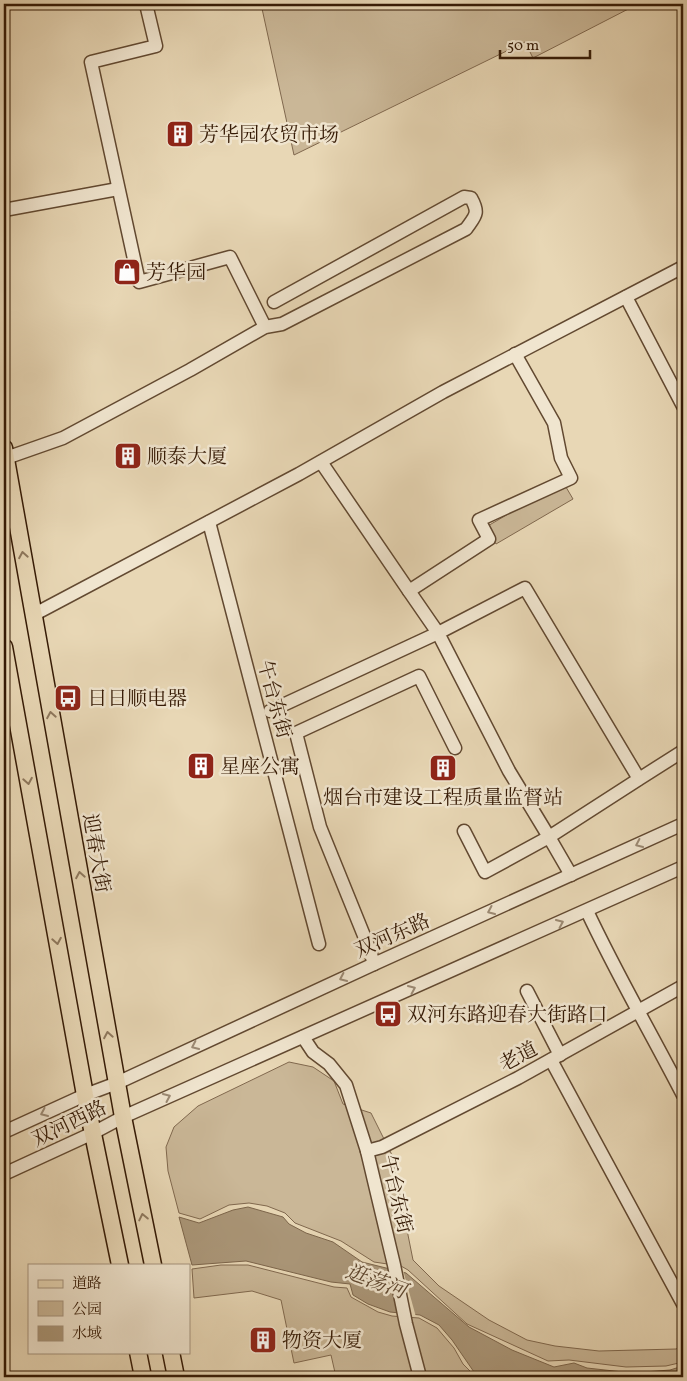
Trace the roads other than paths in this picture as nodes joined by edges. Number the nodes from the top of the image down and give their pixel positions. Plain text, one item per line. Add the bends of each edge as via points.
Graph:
1 (146, 4) edge
2 (118, 189) junction
3 (4, 210) edge
4 (683, 267) edge
5 (626, 297) junction
6 (274, 302) dead end
7 (265, 327) junction
8 (515, 354) junction
9 (683, 406) edge
10 (5, 453) edge
11 (321, 462) junction
12 (209, 522) junction
13 (409, 591) junction
14 (33, 615) junction
15 (438, 633) junction
16 (4, 647) edge
17 (270, 711) dead end
18 (455, 748) dead end
19 (683, 751) edge
20 (639, 778) junction
21 (683, 824) edge
22 (464, 831) dead end
23 (549, 837) junction
24 (683, 866) edge
25 (571, 875) junction
26 (587, 911) junction
27 (319, 944) dead end
28 (374, 964) junction
29 (683, 986) edge
30 (527, 992) dead end
31 (639, 1010) junction
32 (303, 1037) junction
33 (556, 1057) junction
34 (117, 1082) junction
35 (85, 1095) junction
36 (683, 1095) edge
37 (123, 1117) junction
38 (4, 1132) edge
39 (93, 1133) junction
40 (367, 1151) junction
41 (4, 1174) edge
42 (120, 1264) edge
43 (153, 1264) edge
44 (683, 1304) edge
45 (138, 1354) edge
46 (171, 1354) edge
47 (143, 1377) edge
48 (176, 1377) edge
49 (420, 1377) edge

1 - 2 street via 156,46 92,62
2 - 3 street
2 - 7 street via 139,282 230,257
4 - 5 street
5 - 8 street
5 - 9 street
6 - 7 street via 464,196 471,198 476,207 477,213 466,229 282,324
7 - 10 street via 63,438
8 - 11 street
8 - 13 street via 554,423 561,458 571,478 479,520 489,539
14 -> 10 main road, 迎春大街
11 - 12 street
11 - 13 street
12 - 14 street
12 - 27 street, 午台东街
13 - 15 street
34 -> 14 main road, 迎春大街
15 - 17 street
15 - 20 street via 525,588
15 - 23 street via 510,771
16 -> 35 main road
18 - 28 street via 419,676 296,732 320,827
19 - 20 street
20 - 23 street
21 -> 25 street, 双河东路
22 - 23 street via 485,872
23 - 25 street
24 - 26 street
25 -> 28 street, 双河东路
26 - 31 street
32 -> 26 street
28 -> 34 street, 双河东路
29 - 31 street, 老道
30 - 33 street
31 - 33 street, 老道
31 - 36 street
37 -> 32 street
32 - 40 street, 午台东街 via 313,1052 346,1085
33 - 40 street, 老道
33 - 44 street
34 - 35 street, 双河西路
34 - 37 main road, 迎春大街
35 -> 38 street, 双河西路
35 - 39 main road
37 - 39 street, 双河西路
43 -> 37 main road, 迎春大街
39 - 41 street, 双河西路
39 - 42 main road
40 - 49 street, 午台东街
45 - 47 main road
46 - 48 main road

